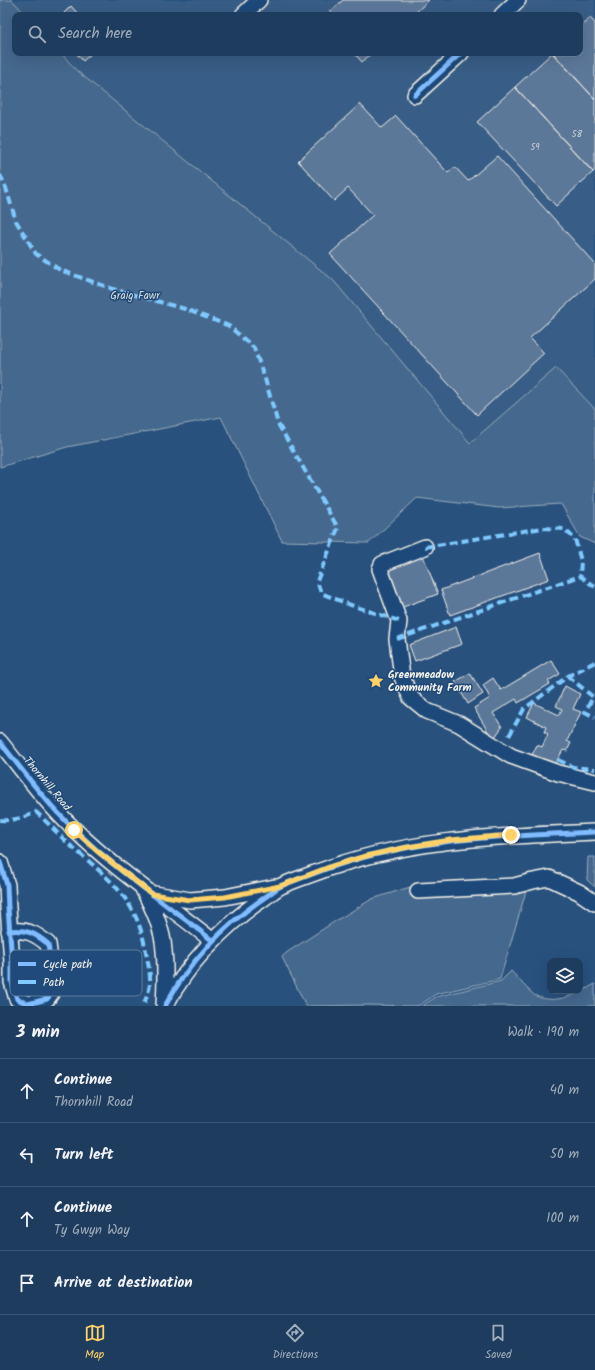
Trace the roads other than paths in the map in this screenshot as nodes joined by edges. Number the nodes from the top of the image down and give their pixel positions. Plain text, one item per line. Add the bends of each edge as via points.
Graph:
1 (259, 0) edge
2 (518, 0) edge
3 (246, 12) edge
4 (505, 12) edge
5 (458, 56) edge
6 (415, 95) dead end
7 (425, 547) dead end
8 (0, 742) edge
9 (595, 782) edge
10 (595, 832) edge
11 (0, 862) edge
12 (280, 886) junction
13 (146, 889) junction
14 (418, 891) dead end
15 (595, 903) edge
16 (9, 931) junction
17 (213, 940) junction
18 (11, 950) edge
19 (49, 950) edge
20 (16, 996) edge
21 (49, 996) edge
22 (164, 1006) edge

1 - 3 street
2 - 4 street
5 - 6 street
7 - 9 street via 382,564 380,569 399,621 397,639 402,677 411,698 427,711 459,724 511,756 558,773
8 - 13 street, Thornhill Road via 47,802 97,851
10 - 12 street via 511,835 408,847 332,866
11 - 16 street via 7,884
12 - 13 street via 225,897 190,900
12 - 17 street via 244,911
13 - 17 street, Thornhill Road
13 - 22 street via 164,950
14 - 15 street via 514,886 549,878 579,892
16 - 18 street
16 - 19 street via 21,929 40,937 48,944
17 - 22 street via 173,990
20 - 21 street via 28,1004 47,999

